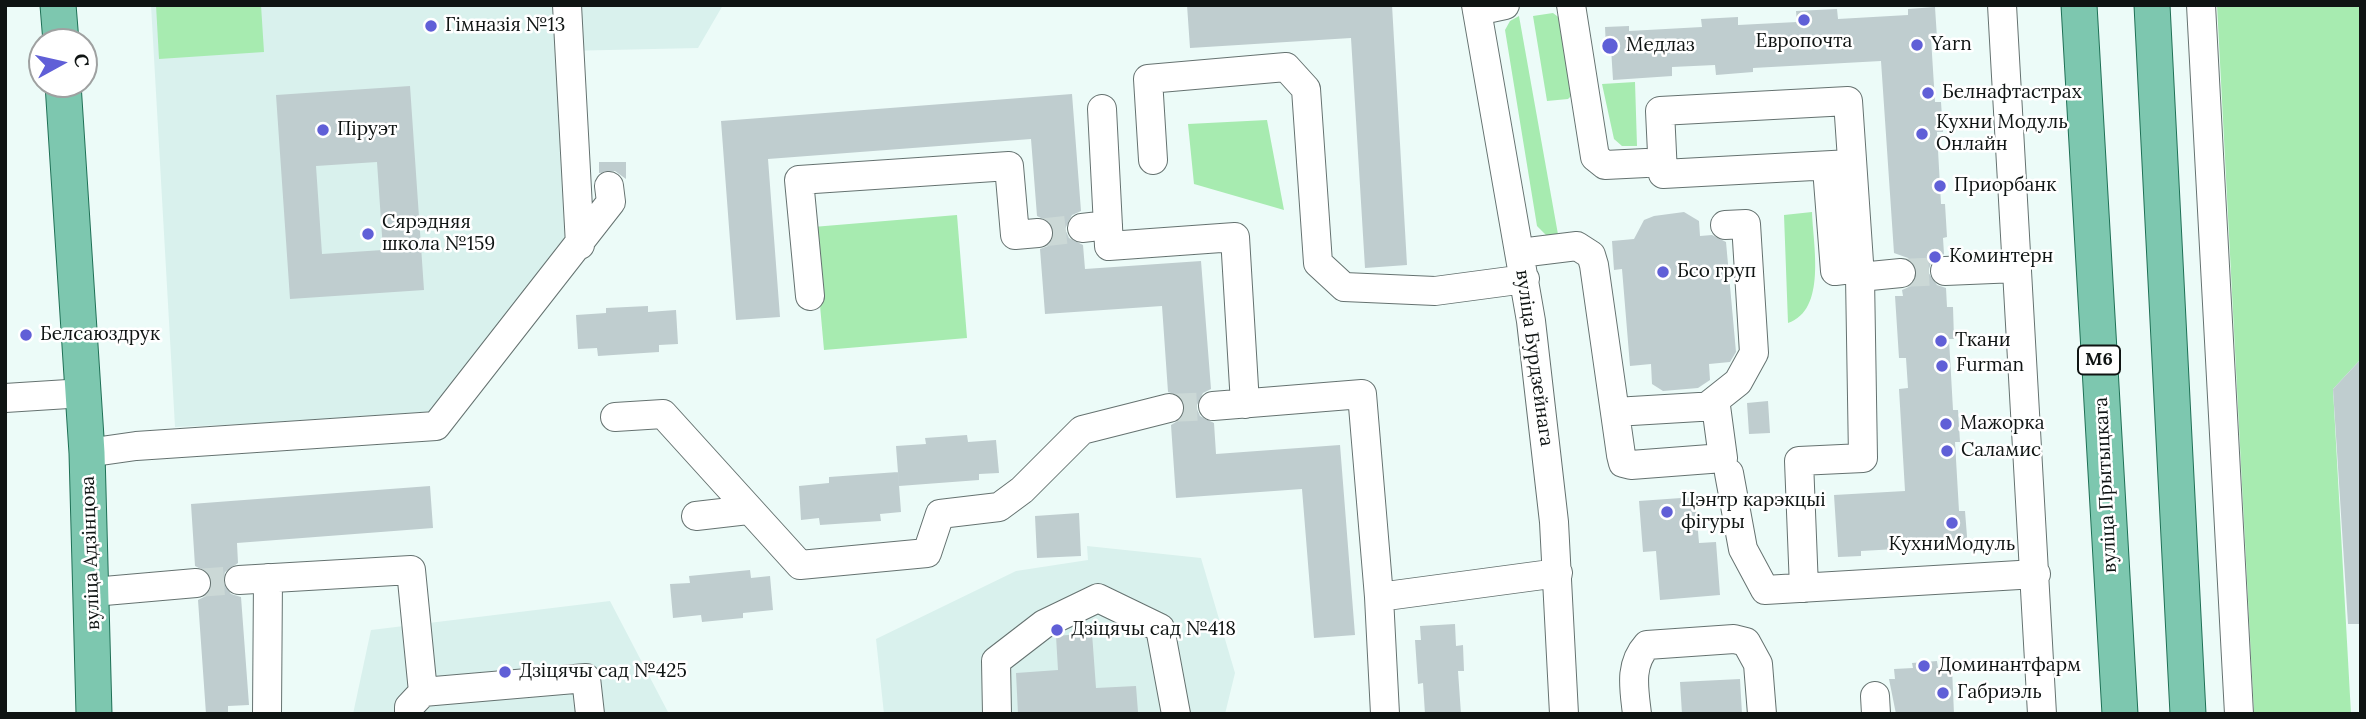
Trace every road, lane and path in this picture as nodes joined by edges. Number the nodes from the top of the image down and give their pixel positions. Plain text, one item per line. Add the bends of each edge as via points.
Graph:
1 (58, 5) edge
2 (567, 5) edge
3 (1571, 5) edge
4 (2002, 5) edge
5 (2079, 5) edge
6 (2152, 5) edge
7 (2201, 5) edge
8 (1486, 7) edge
9 (60, 28) edge
10 (64, 98) edge
11 (1102, 109) dead end
12 (1153, 160) dead end
13 (1646, 163) dead end
14 (1851, 164) junction
15 (1828, 181) dead end
16 (609, 186) dead end
17 (1725, 225) dead end
18 (1038, 233) tunnel mouth
19 (580, 244) junction
20 (1522, 266) junction
21 (2017, 268) junction
22 (1945, 271) tunnel mouth
23 (1860, 273) junction
24 (1901, 273) tunnel mouth
25 (810, 296) dead end
26 (84, 393) junction
27 (19, 397) edge
28 (1245, 404) junction
29 (1709, 405) junction
30 (1213, 406) tunnel mouth
31 (1170, 408) tunnel mouth
32 (1615, 412) junction
33 (615, 417) dead end
34 (87, 453) junction
35 (1730, 473) dead end
36 (748, 510) junction
37 (696, 516) dead end
38 (1558, 573) junction
39 (2036, 574) junction
40 (268, 578) junction
41 (239, 580) tunnel mouth
42 (196, 583) tunnel mouth
43 (1804, 588) junction
44 (93, 592) junction
45 (1379, 597) junction
46 (416, 703) edge
47 (94, 714) edge
48 (267, 714) edge
49 (590, 714) edge
50 (997, 714) edge
51 (1176, 714) edge
52 (1385, 714) edge
53 (1564, 714) edge
54 (1637, 714) edge
55 (1762, 714) edge
56 (2042, 714) edge
57 (2120, 714) edge
58 (2188, 714) edge
59 (2239, 714) edge

1 - 9 main road
2 - 19 street
3 - 13 street via 1595,157 1605,165
4 - 21 street
5 - 57 main road, вуліца Прытыцкага / М6
6 - 58 main road
7 - 59 street
8 - 20 street, вуліца Бурдзейнага
10 - 26 main road, вуліца Адзінцова
11 - 28 street via 1095,227 1109,246 1235,237
12 - 20 street via 1148,79 1286,67 1306,89 1318,263 1344,287 1435,291
14 - 14 street via 1847,102 1660,111 1663,174
14 - 23 street
15 - 23 street via 1835,271
16 - 19 street via 611,202
17 - 29 street via 1746,224 1754,353 1738,382
18 - 25 street via 1015,235 1009,166 799,180
19 - 34 street via 436,426
20 - 32 street via 1577,246 1591,256
20 - 38 street, вуліца Бурдзейнага
21 - 22 street
21 - 39 street
23 - 24 street
23 - 43 street via 1863,458 1799,461
26 - 27 street
26 - 34 main road, вуліца Адзінцова
28 - 30 street
28 - 45 street via 1362,394
29 - 32 street
29 - 32 street via 1716,406 1719,413 1723,458 1631,466 1623,463
31 - 36 street via 1082,430 999,507 940,514 927,553 800,565
33 - 36 street via 663,414
34 - 44 main road, вуліца Адзінцова
35 - 43 street via 1743,549 1755,577 1765,590
36 - 37 street
38 - 45 street
38 - 53 street, вуліца Бурдзейнага
39 - 43 street
39 - 56 street
40 - 41 street
40 - 46 street via 411,570
40 - 48 street
42 - 44 street
44 - 47 main road, вуліца Адзінцова
45 - 52 street
46 - 49 street via 586,678
50 - 51 street via 996,661 1044,624 1098,598 1160,628
54 - 55 street via 1636,657 1647,645 1734,639 1746,642 1758,664

